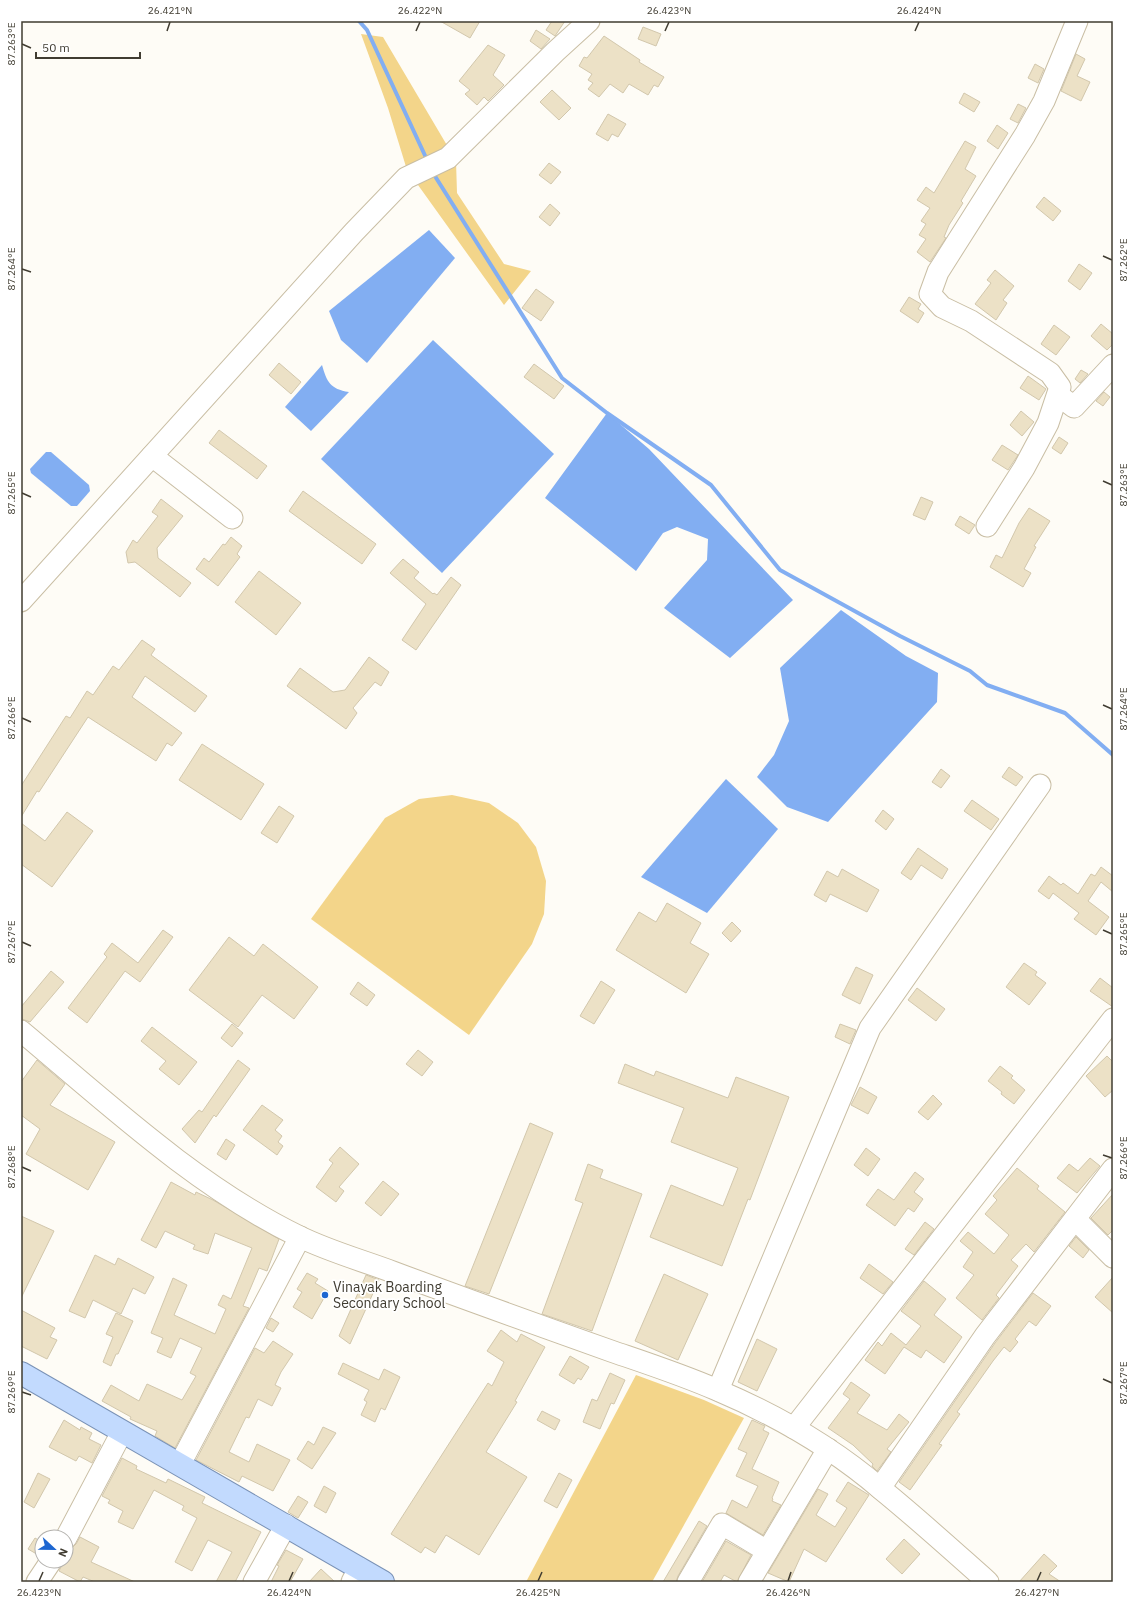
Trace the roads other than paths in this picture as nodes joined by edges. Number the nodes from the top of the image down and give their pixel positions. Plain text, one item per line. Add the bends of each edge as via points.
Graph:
1 (589, 21) edge
2 (1077, 21) edge
3 (1113, 365) edge
4 (1058, 395) junction
5 (152, 456) junction
6 (232, 518) dead end
7 (987, 526) dead end
8 (21, 601) edge
9 (1040, 785) dead end
10 (1113, 1019) edge
11 (21, 1031) edge
12 (1113, 1169) edge
13 (1075, 1219) junction
14 (300, 1237) junction
15 (1113, 1258) edge
16 (21, 1373) edge
17 (718, 1390) junction
18 (794, 1428) junction
19 (122, 1432) junction
20 (828, 1449) junction
21 (180, 1464) junction
22 (880, 1488) junction
23 (286, 1525) junction
24 (71, 1529) edge
25 (767, 1551) junction
26 (46, 1569) edge
27 (356, 1575) edge
28 (37, 1582) edge
29 (254, 1582) edge
30 (383, 1582) edge
31 (688, 1582) edge
32 (749, 1582) edge
33 (988, 1582) edge

1 - 5 street via 448,158 406,178
2 - 4 street via 1044,101 938,272 930,294 942,307 971,321 1050,373 1060,387
3 - 4 street via 1074,407
4 - 7 street via 1048,423 1024,468
5 - 6 street
5 - 8 street
9 - 17 street via 870,1028
10 - 18 street
11 - 14 street via 121,1115 205,1180 253,1212
12 - 13 street
13 - 15 street
13 - 22 street via 985,1336
14 - 17 street
14 - 21 street
16 - 19 main road
17 - 18 street
18 - 20 street
19 - 21 main road
19 - 24 street
20 - 22 street
20 - 25 street
21 - 23 main road
22 - 33 street
23 - 27 main road
23 - 29 street
25 - 31 street via 722,1524
25 - 32 street
26 - 28 street
27 - 30 main road

